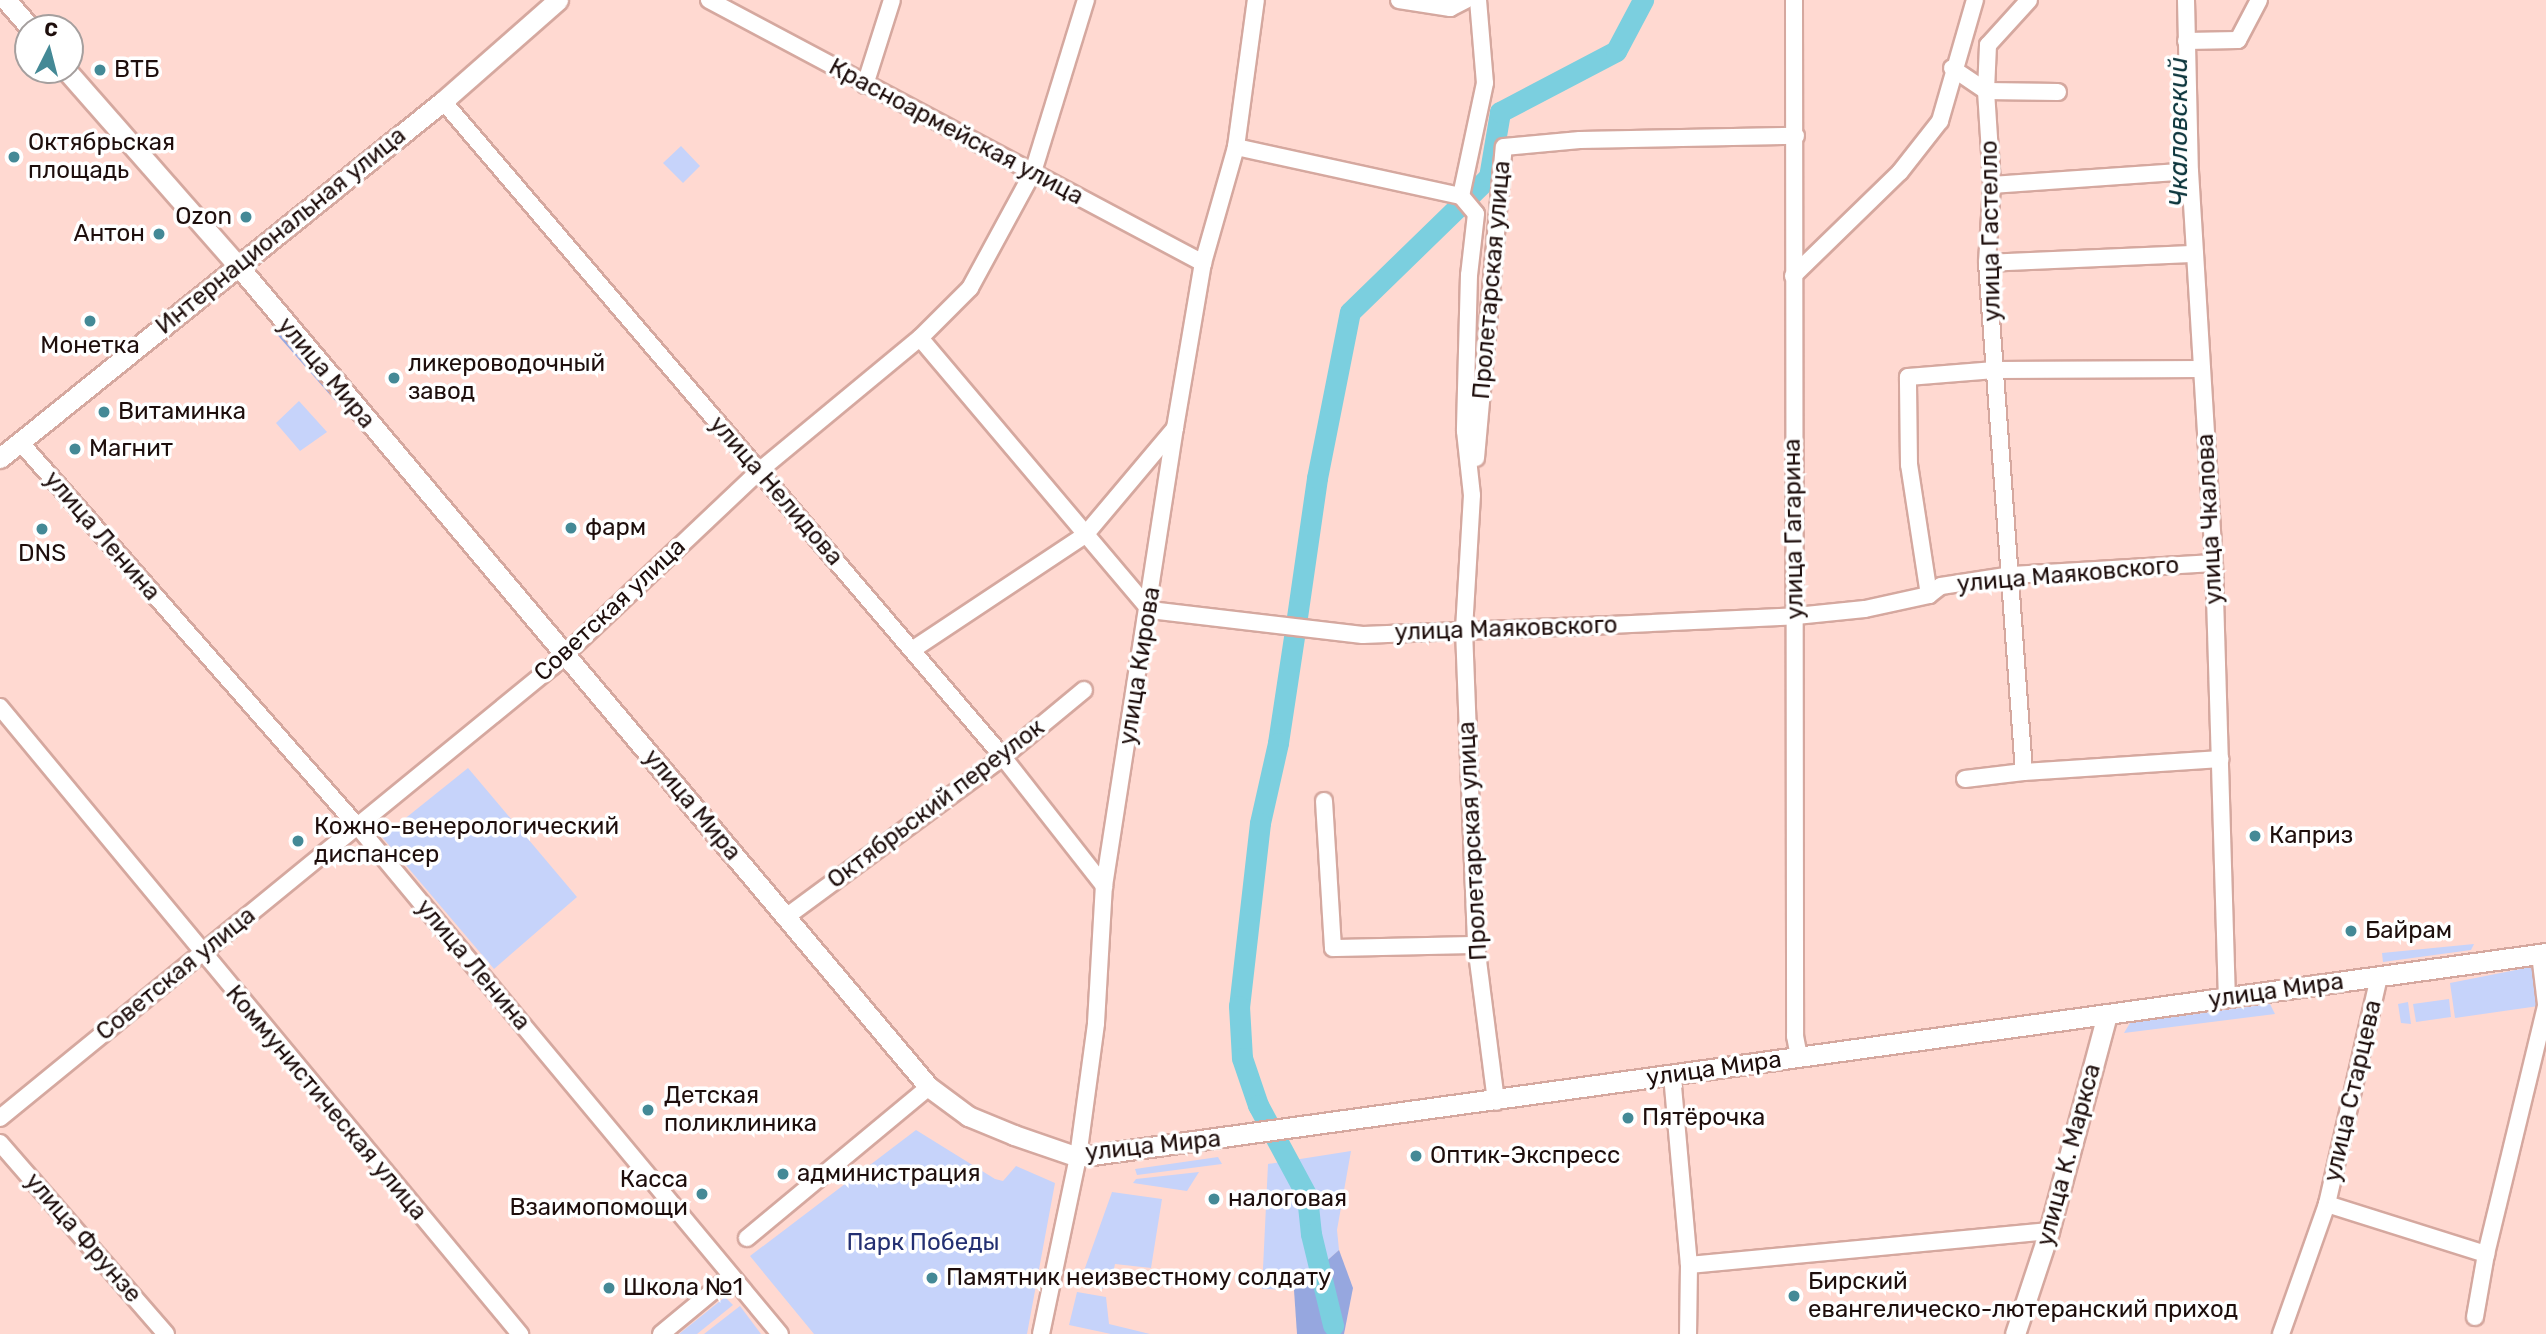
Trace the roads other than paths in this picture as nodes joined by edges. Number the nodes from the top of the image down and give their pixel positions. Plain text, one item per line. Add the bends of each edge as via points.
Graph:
1 (6, 0) edge
2 (558, 0) edge
3 (709, 0) edge
4 (892, 0) edge
5 (1086, 0) edge
6 (1255, 0) edge
7 (1399, 0) edge
8 (1465, 0) edge
9 (1478, 0) edge
10 (1794, 0) edge
11 (1975, 0) edge
12 (2029, 0) edge
13 (2186, 0) edge
14 (2259, 0) edge
15 (18, 14) edge
16 (2186, 41) junction
17 (1952, 68) junction
18 (78, 84) edge
19 (865, 85) junction
20 (1986, 92) junction
21 (2058, 92) dead end
22 (443, 101) junction
23 (1796, 136) junction
24 (1236, 147) junction
25 (2190, 171) junction
26 (1033, 172) junction
27 (1992, 185) junction
28 (1461, 196) junction
29 (2195, 254) junction
30 (1203, 263) junction
31 (1987, 263) junction
32 (237, 265) junction
33 (1793, 276) junction
34 (920, 338) junction
35 (2202, 369) junction
36 (1995, 370) junction
37 (1175, 428) junction
38 (21, 443) junction
39 (0, 458) edge
40 (760, 471) junction
41 (1472, 495) junction
42 (1085, 535) junction
43 (2214, 563) junction
44 (2012, 575) junction
45 (1928, 595) junction
46 (1150, 610) junction
47 (1796, 617) junction
48 (1464, 630) junction
49 (912, 650) junction
50 (564, 652) junction
51 (1084, 690) dead end
52 (0, 707) edge
53 (1003, 757) junction
54 (2221, 759) junction
55 (2024, 772) junction
56 (1965, 779) dead end
57 (1324, 801) dead end
58 (359, 828) junction
59 (1104, 886) junction
60 (786, 917) junction
61 (1476, 945) junction
62 (200, 953) junction
63 (2543, 953) edge
64 (2379, 976) junction
65 (2227, 998) junction
66 (2546, 1005) edge
67 (2107, 1015) junction
68 (1799, 1057) junction
69 (1672, 1075) junction
70 (929, 1087) junction
71 (1496, 1102) junction
72 (0, 1118) edge
73 (0, 1143) edge
74 (1078, 1157) junction
75 (2327, 1204) junction
76 (2049, 1231) junction
77 (747, 1238) dead end
78 (2486, 1254) junction
79 (1689, 1265) junction
80 (731, 1276) junction
81 (2474, 1317) dead end
82 (2020, 1333) edge
83 (166, 1334) edge
84 (520, 1334) edge
85 (661, 1334) edge
86 (780, 1334) edge
87 (1041, 1334) edge
88 (1688, 1334) edge
89 (2281, 1334) edge

1 - 15 main road
2 - 22 main road, Интернациональная улица
3 - 19 street, Красноармейская улица
4 - 19 street
5 - 26 street, Советская улица
6 - 24 street, улица Кирова
7 - 8 street via 1450,8
9 - 28 street, Пролетарская улица via 1485,83
10 - 23 street, улица Гагарина
11 - 17 street
12 - 20 street, улица Гастелло via 1988,46
13 - 16 street, улица Чкалова
14 - 16 street via 2238,40
16 - 25 street, улица Чкалова
17 - 20 street
17 - 33 street via 1940,121 1900,172
18 - 32 main road, улица Мира
19 - 26 street, Красноармейская улица
20 - 21 street
20 - 27 street, улица Гастелло
22 - 32 main road, Интернациональная улица
22 - 40 street, улица Нелидова
23 - 33 street, улица Гагарина
23 - 41 street, Пролетарская улица via 1580,140 1504,147
24 - 28 street
24 - 30 street, улица Кирова
25 - 27 street
25 - 29 street, улица Чкалова
26 - 30 street, Красноармейская улица
26 - 34 street, Советская улица via 970,288
27 - 31 street, улица Гастелло
28 - 41 street, Пролетарская улица via 1476,214 1469,275 1465,431
29 - 31 street
29 - 35 street, улица Чкалова
30 - 37 street, улица Кирова
31 - 36 street, улица Гастелло
32 - 38 main road, Интернациональная улица
32 - 50 main road, улица Мира
33 - 47 street, улица Гагарина
34 - 40 street, Советская улица
34 - 42 street
35 - 36 street
35 - 43 street, улица Чкалова
36 - 44 street, улица Гастелло
36 - 45 street via 1908,377 1909,465
37 - 42 street
37 - 46 street, улица Кирова
38 - 39 main road, Интернациональная улица
38 - 58 street, улица Ленина
40 - 49 street, улица Нелидова
40 - 50 street, Советская улица
41 - 48 street, Пролетарская улица
42 - 46 street
42 - 49 street
43 - 44 street, улица Маяковского
43 - 54 street, улица Чкалова
44 - 45 street, улица Маяковского via 1941,586
44 - 55 street, улица Гастелло
45 - 47 street, улица Маяковского
46 - 48 street, улица Маяковского via 1363,635
46 - 59 street, улица Кирова
47 - 48 street, улица Маяковского
47 - 68 street, улица Гагарина via 1795,1036
48 - 61 street, Пролетарская улица
49 - 53 street, улица Нелидова
50 - 58 street, Советская улица
50 - 60 main road, улица Мира
51 - 53 street, Октябрьский переулок
52 - 62 street, Коммунистическая улица
53 - 59 street, улица Нелидова
53 - 60 street, Октябрьский переулок
54 - 55 street
54 - 65 street, улица Чкалова
55 - 56 street
57 - 61 street via 1333,948
58 - 62 street, Советская улица
58 - 80 street, улица Ленина
59 - 74 street, улица Кирова via 1097,1023
60 - 70 main road, улица Мира
61 - 71 street, Пролетарская улица
62 - 72 street, Советская улица
62 - 84 street, Коммунистическая улица
63 - 64 main road, улица Мира
63 - 66 street
64 - 65 main road, улица Мира
64 - 75 street, улица Старцева
65 - 67 main road, улица Мира
66 - 78 street
67 - 68 main road, улица Мира
67 - 76 main road, улица К. Маркса
68 - 69 main road, улица Мира
69 - 71 main road, улица Мира
69 - 79 street
70 - 74 main road, улица Мира via 968,1116
70 - 77 street
71 - 74 main road, улица Мира
73 - 83 street, улица Фрунзе
74 - 87 street, улица Кирова
75 - 78 street, улица Старцева
75 - 89 street, улица Старцева
76 - 79 street
76 - 82 main road, улица К. Маркса
78 - 81 street
79 - 88 street
80 - 85 street
80 - 86 street, улица Ленина

